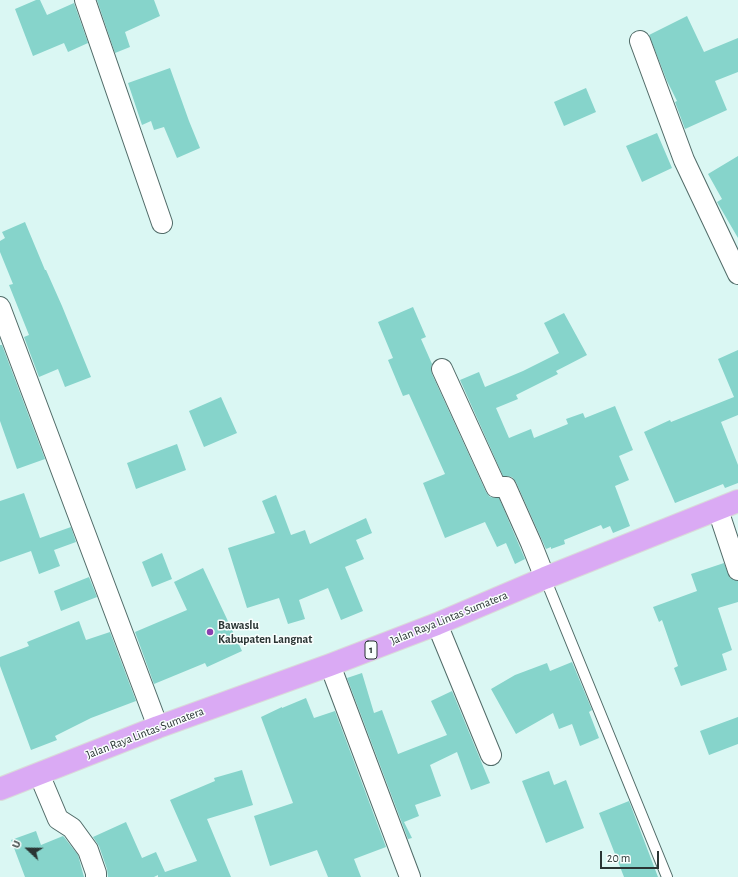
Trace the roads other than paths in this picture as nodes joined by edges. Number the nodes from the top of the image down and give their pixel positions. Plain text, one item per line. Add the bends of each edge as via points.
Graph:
1 (85, 0) edge
2 (640, 41) dead end
3 (162, 223) dead end
4 (738, 274) edge
5 (0, 307) edge
6 (442, 369) dead end
7 (738, 502) edge
8 (718, 510) junction
9 (738, 570) edge
10 (545, 578) junction
11 (437, 624) junction
12 (330, 665) junction
13 (158, 727) junction
14 (491, 755) dead end
15 (39, 774) junction
16 (0, 789) edge
17 (96, 877) edge
18 (410, 877) edge
19 (668, 877) edge

1 - 3 street
2 - 4 street via 684,160
5 - 13 street
6 - 10 street via 496,487 506,487
7 - 8 highway, Jalan Raya Lintas Sumatera / 1
8 - 9 street
8 - 10 highway, Jalan Raya Lintas Sumatera / 1
10 - 11 highway, Jalan Raya Lintas Sumatera / 1
10 - 19 lane
11 - 12 highway, Jalan Raya Lintas Sumatera / 1
11 - 14 street
12 - 13 highway, Jalan Raya Lintas Sumatera / 1
12 - 18 street
13 - 15 highway, Jalan Raya Lintas Sumatera / 1
15 - 16 highway, Jalan Raya Lintas Sumatera / 1
15 - 17 street via 58,819 72,828 88,850

